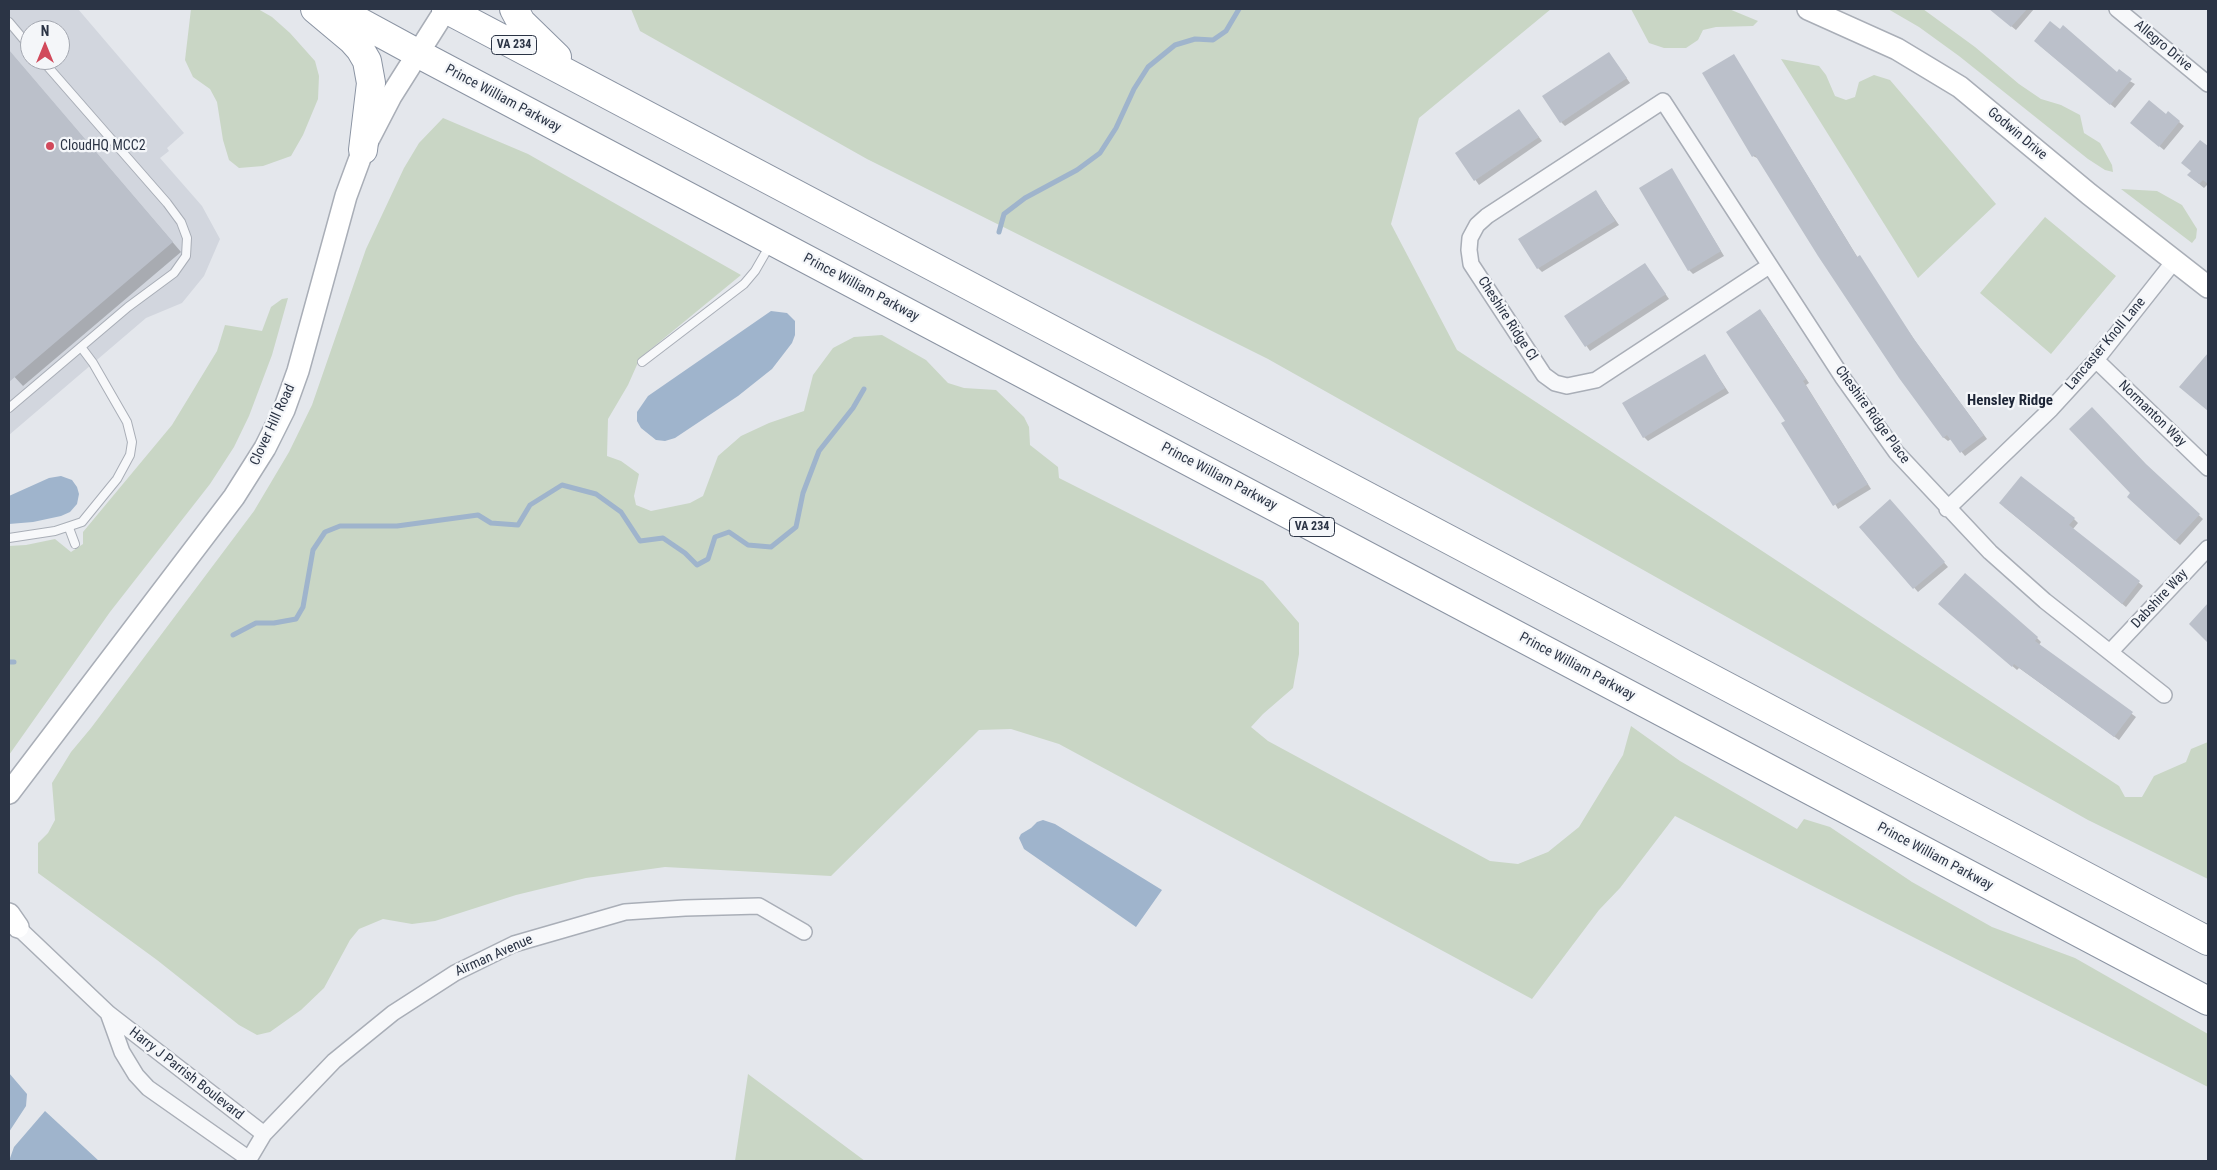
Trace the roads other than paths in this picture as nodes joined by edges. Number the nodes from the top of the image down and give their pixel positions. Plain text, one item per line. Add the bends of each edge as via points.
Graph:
1 (315, 9) edge
2 (336, 9) edge
3 (446, 9) edge
4 (514, 9) edge
5 (1808, 9) edge
6 (2117, 9) edge
7 (9, 22) edge
8 (20, 35) edge
9 (417, 53) junction
10 (51, 70) edge
11 (581, 81) junction
12 (2208, 84) edge
13 (1663, 102) joint
14 (363, 150) junction
15 (772, 241) junction
16 (2175, 260) junction
17 (1769, 266) junction
18 (2208, 287) edge
19 (81, 347) junction
20 (2096, 360) junction
21 (642, 362) dead end
22 (9, 408) edge
23 (2208, 468) edge
24 (1947, 509) junction
25 (69, 528) junction
26 (9, 538) edge
27 (75, 544) dead end
28 (2208, 548) edge
29 (2111, 651) junction
30 (2164, 694) dead end
31 (11, 789) edge
32 (12, 920) edge
33 (804, 932) dead end
34 (2208, 941) edge
35 (2208, 1000) edge
36 (108, 1013) junction
37 (264, 1134) junction
38 (249, 1160) edge

1 - 14 highway via 352,40 367,61 371,100
2 - 9 highway, Prince William Parkway / VA 234
3 - 9 street, Clover Hill Road
3 - 11 highway, VA 234
4 - 11 highway via 534,36
5 - 16 street, Godwin Drive via 1897,49 1960,87
6 - 12 street, Allegro Drive
7 - 8 lane
9 - 14 street, Clover Hill Road
9 - 15 highway, Prince William Parkway / VA 234
10 - 19 lane via 167,203 181,222 187,238 186,256 174,273 128,306
11 - 34 highway, VA 234
13 - 17 street, Cheshire Ridge Place
13 - 17 street, Cheshire Ridge Cl via 1477,225 1470,238 1469,250 1476,272 1544,375 1567,386 1596,380
14 - 31 street, Clover Hill Road via 346,196 298,371 265,448 234,497
15 - 21 lane via 744,284
15 - 35 highway, Prince William Parkway / VA 234
16 - 18 street, Godwin Drive
16 - 20 street, Lancaster Knoll Lane
17 - 24 street, Cheshire Ridge Place via 1896,452
19 - 22 lane
19 - 25 lane via 125,416 132,450 118,479 100,502 82,522
20 - 23 street, Normanton Way
20 - 24 street, Lancaster Knoll Lane via 2051,409
24 - 29 street, Cheshire Ridge Place via 2045,601
25 - 26 lane
25 - 27 lane
28 - 29 street, Dabshire Way
29 - 30 street, Cheshire Ridge Place
32 - 36 street, Harry J Parrish Boulevard
33 - 37 street, Airman Avenue via 759,906 685,908 625,912 514,944 455,973 393,1013 334,1061
36 - 37 street, Harry J Parrish Boulevard
36 - 38 street, Harry J Parrish Boulevard via 122,1052 148,1088
37 - 38 street, Airman Avenue

